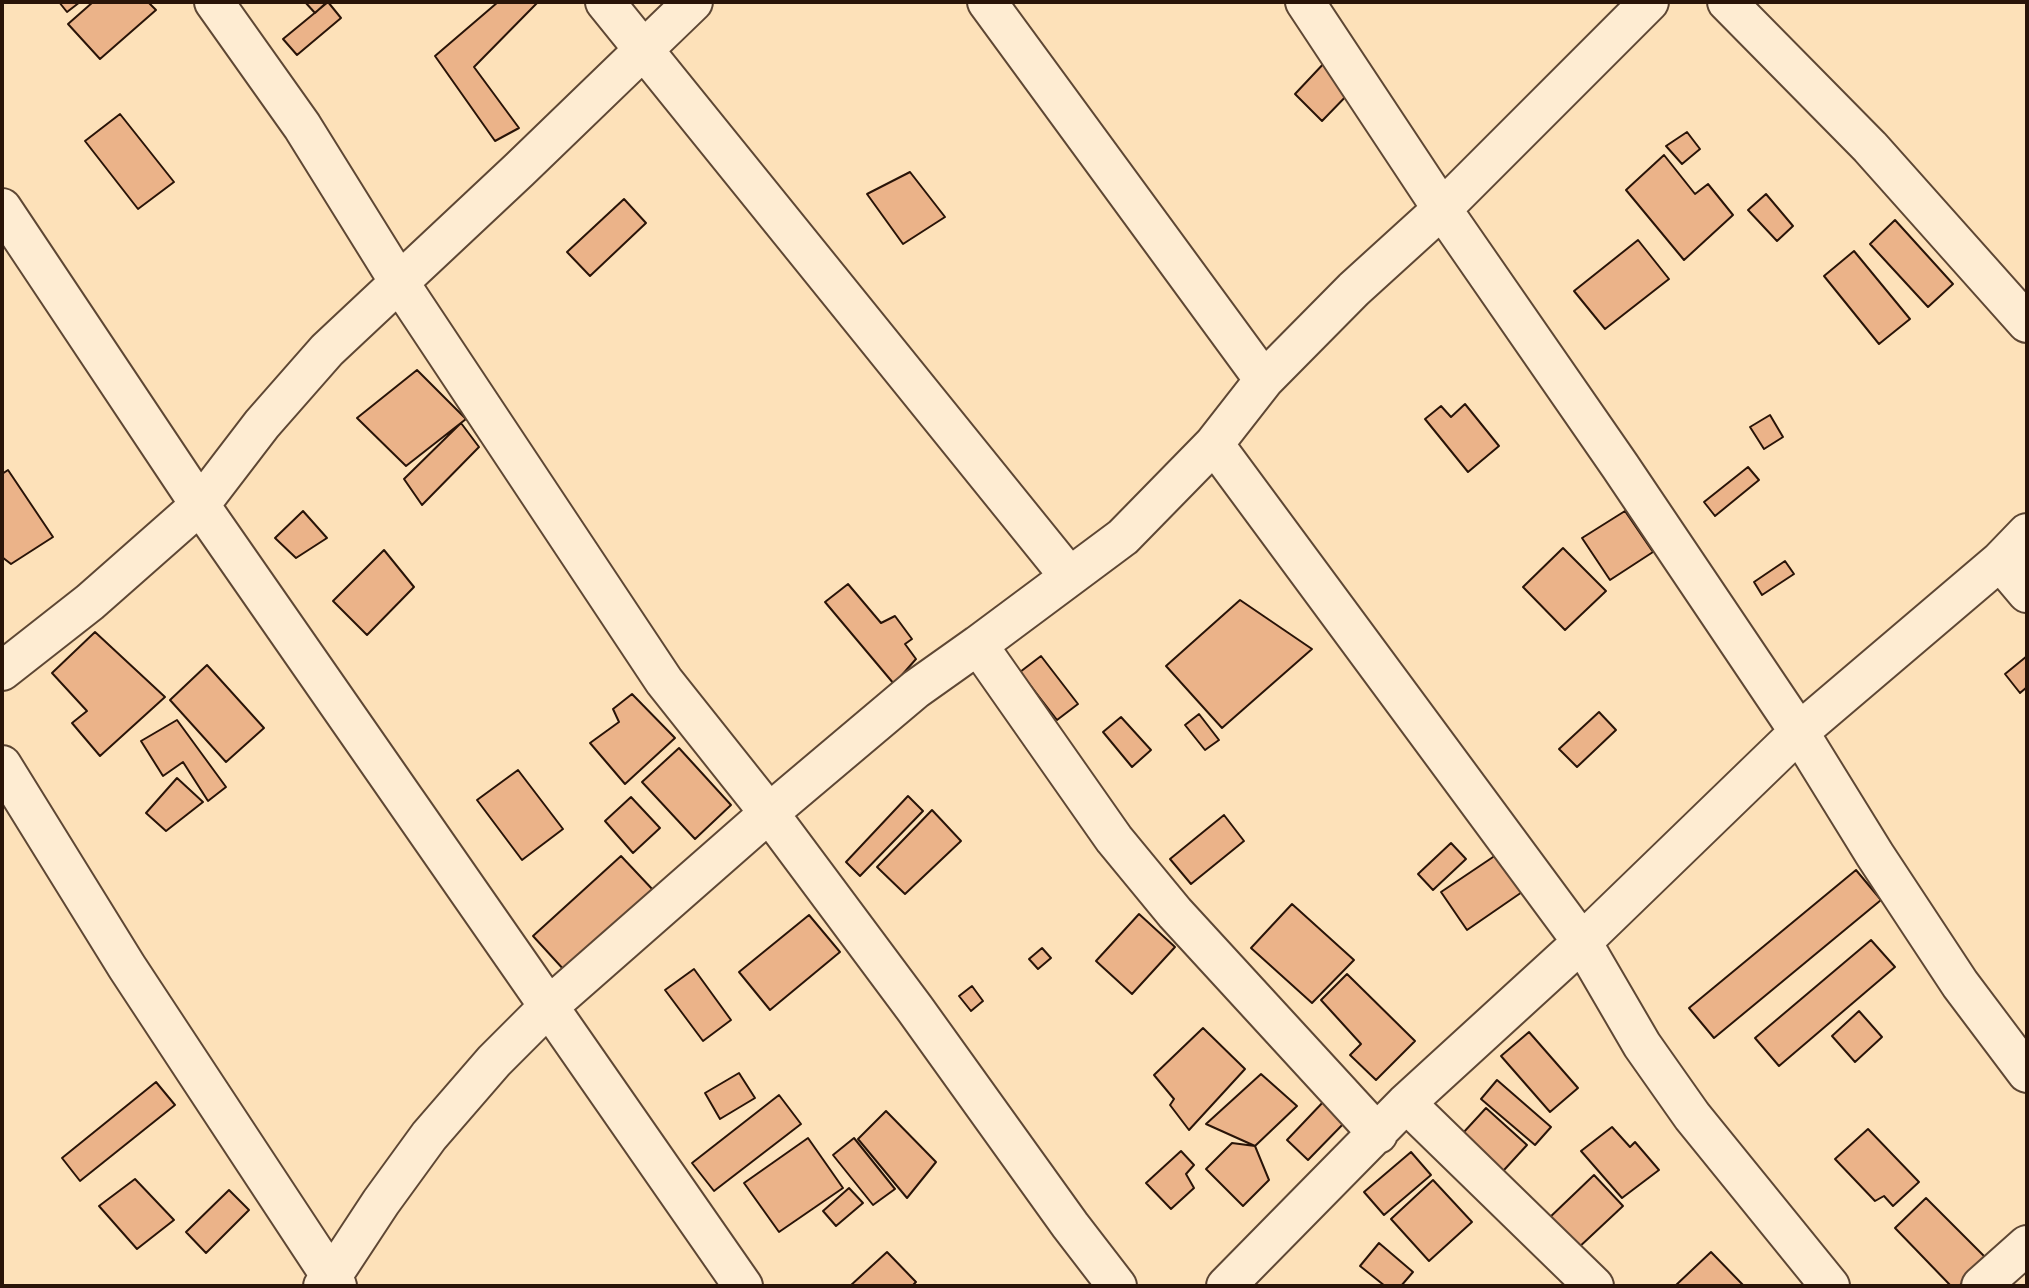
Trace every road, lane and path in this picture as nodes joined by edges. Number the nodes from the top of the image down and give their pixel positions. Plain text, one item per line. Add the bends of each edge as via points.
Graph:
1 (214, 2) edge
2 (605, 2) edge
3 (693, 2) edge
4 (987, 2) edge
5 (1305, 2) edge
6 (1649, 2) edge
7 (1727, 2) edge
8 (644, 50) junction
9 (2, 208) edge
10 (1443, 209) junction
11 (399, 282) junction
12 (2027, 323) edge
13 (1264, 380) junction
14 (1214, 444) junction
15 (200, 505) junction
16 (2027, 533) edge
17 (2000, 561) junction
18 (1069, 576) junction
19 (2027, 593) edge
20 (978, 645) junction
21 (2, 671) edge
22 (1799, 733) junction
23 (2, 765) edge
24 (769, 813) junction
25 (1582, 942) junction
26 (548, 1007) junction
27 (2027, 1073) edge
28 (1406, 1103) junction
29 (1378, 1134) junction
30 (2027, 1245) edge
31 (330, 1283) edge
32 (743, 1286) edge
33 (1117, 1286) edge
34 (1226, 1286) edge
35 (1594, 1286) edge
36 (1830, 1286) edge
37 (1981, 1286) edge

1 - 11 street via 302,126
2 - 8 street
3 - 8 street
4 - 13 street
5 - 10 street
6 - 10 street
7 - 12 street via 1870,147
8 - 11 street
8 - 18 street
9 - 15 street
10 - 13 street via 1354,289
10 - 22 street
11 - 15 street via 327,350
11 - 24 street via 664,681
13 - 14 street
14 - 18 street via 1123,537
14 - 25 street
15 - 21 street via 90,602
15 - 26 street
16 - 17 street
17 - 19 street
17 - 22 street
18 - 20 street
20 - 24 street via 916,689
20 - 29 street via 1114,839
22 - 25 street
22 - 27 street via 1961,984
23 - 31 street
24 - 26 street
24 - 33 street
25 - 28 street
25 - 36 street via 1642,1045 1692,1116
26 - 31 street via 429,1136
26 - 32 street
28 - 29 street
28 - 35 street
29 - 34 street
30 - 37 street

